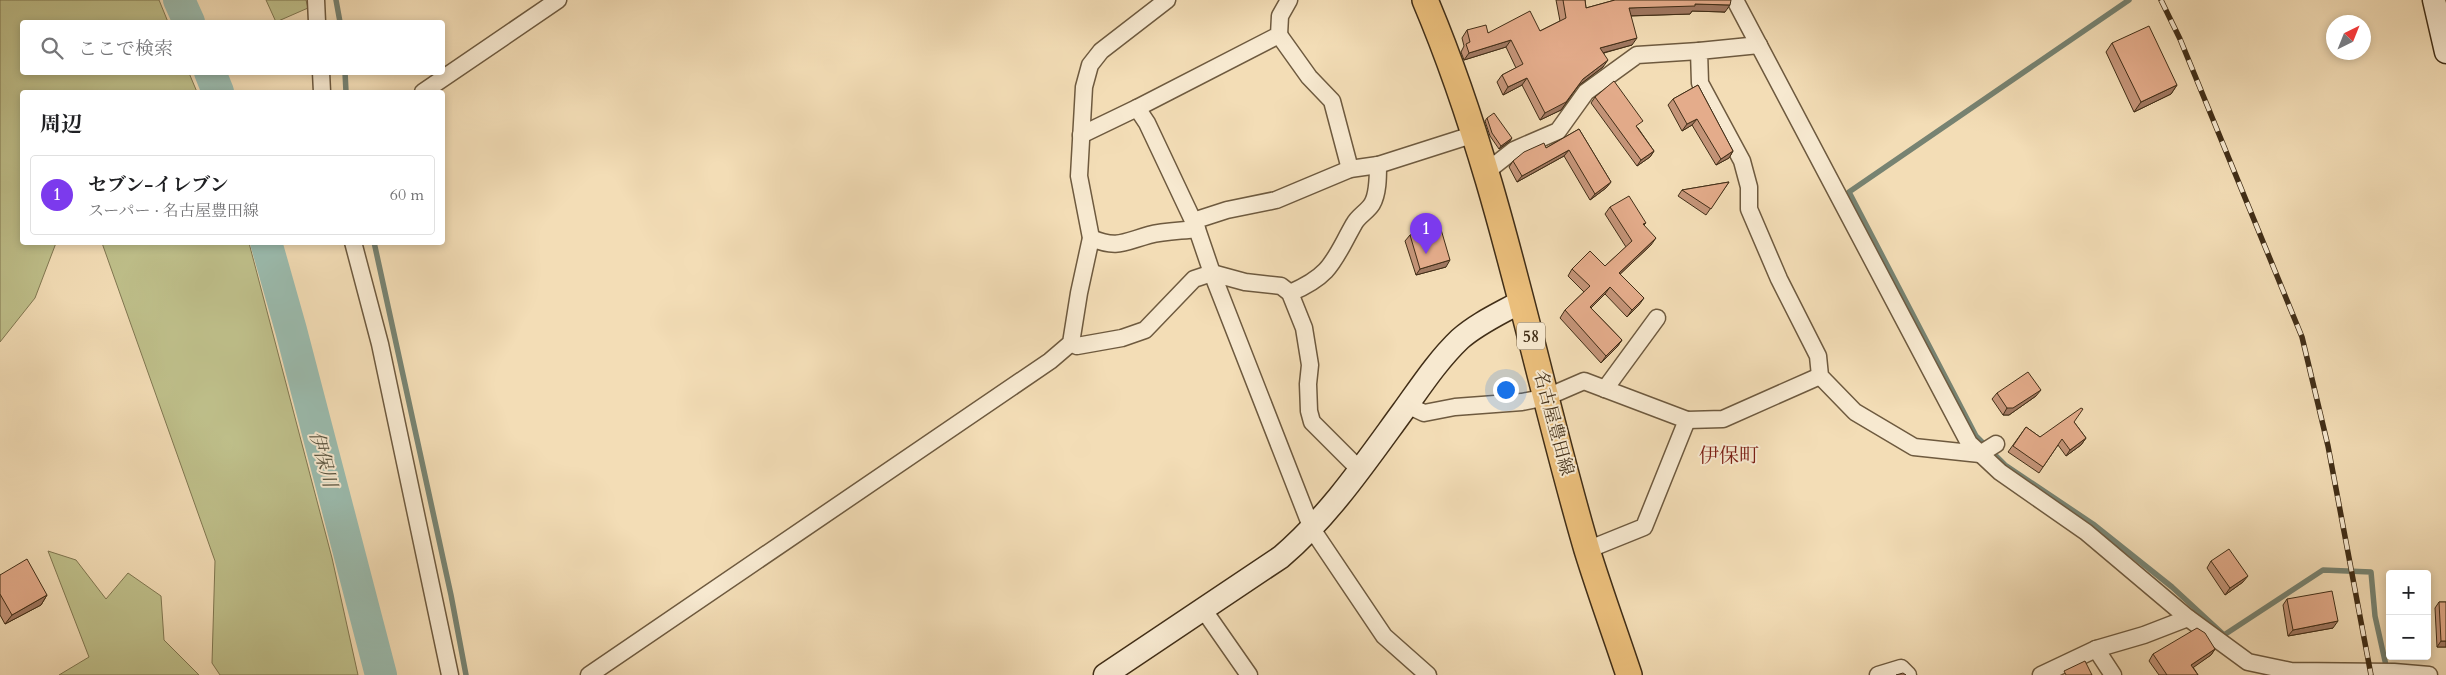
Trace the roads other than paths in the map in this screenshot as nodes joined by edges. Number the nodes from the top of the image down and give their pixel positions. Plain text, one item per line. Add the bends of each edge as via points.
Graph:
1 (316, 0) edge
2 (558, 0) edge
3 (1167, 0) edge
4 (1289, 0) edge
5 (1425, 0) edge
6 (1734, 0) edge
7 (2434, 0) edge
8 (317, 20) edge
9 (1279, 35) junction
10 (1759, 45) junction
11 (1699, 51) junction
12 (2446, 52) edge
13 (321, 75) edge
14 (322, 90) edge
15 (426, 90) edge
16 (1137, 108) junction
17 (1474, 134) junction
18 (1081, 135) junction
19 (1378, 165) junction
20 (1350, 169) junction
21 (1486, 172) junction
22 (1195, 225) junction
23 (1092, 238) junction
24 (354, 245) edge
25 (1212, 273) junction
26 (1290, 293) junction
27 (1522, 301) junction
28 (1657, 318) dead end
29 (1071, 344) junction
30 (1820, 376) junction
31 (1605, 389) junction
32 (1548, 397) junction
33 (1408, 405) junction
34 (1687, 420) junction
35 (1987, 450) junction
36 (1360, 470) junction
37 (1312, 529) junction
38 (1587, 550) junction
39 (1203, 609) junction
40 (2188, 618) junction
41 (2096, 649) junction
42 (450, 675) edge
43 (589, 675) edge
44 (1105, 675) edge
45 (1249, 675) edge
46 (1428, 675) edge
47 (1629, 675) edge
48 (1878, 675) edge
49 (1908, 675) edge
50 (2041, 675) edge
51 (2113, 675) edge
52 (2429, 675) edge

1 - 8 street
2 - 15 street
3 - 18 street via 1101,52 1090,65 1084,87
4 - 9 street via 1280,16
5 - 17 main road, 名古屋豊田線 / 58
6 - 10 street
7 - 12 street
9 - 16 street
9 - 20 street via 1309,77 1332,101
10 - 11 street
10 - 35 street via 1968,443
11 - 21 street via 1637,55 1586,92 1558,131 1514,150
11 - 30 street via 1700,83 1742,161 1749,187 1748,209 1818,356
13 - 14 street
16 - 18 street
16 - 22 street
17 - 19 street
17 - 21 main road, 名古屋豊田線 / 58
18 - 23 street via 1079,176
19 - 20 street
19 - 26 street via 1372,204 1355,222 1326,274
20 - 22 street via 1276,200 1227,210
21 - 27 main road, 名古屋豊田線 / 58
22 - 23 street via 1108,245
22 - 25 street
23 - 29 street
24 - 42 street via 380,344
25 - 26 street via 1245,282 1281,286
25 - 29 street via 1194,279 1145,330 1122,338 1077,346
25 - 37 street
26 - 36 street via 1307,345 1312,422
27 - 32 main road, 名古屋豊田線 / 58
27 - 33 street via 1460,339 1438,362
28 - 31 street
29 - 43 street via 1050,362
30 - 34 street via 1723,419
30 - 35 street via 1855,412 1914,447
31 - 32 street via 1584,381
31 - 34 street
32 - 33 street via 1424,413
32 - 38 main road, 名古屋豊田線 / 58
33 - 36 street
34 - 38 street via 1644,527
35 - 40 street via 2000,472 2086,532
36 - 37 street
37 - 39 street via 1281,557
37 - 46 street via 1384,636
38 - 47 main road, 名古屋豊田線 / 58
39 - 44 street
39 - 45 street
40 - 41 street
40 - 52 street via 2248,662 2291,672
41 - 50 street
41 - 51 street
48 - 49 street via 1901,668

